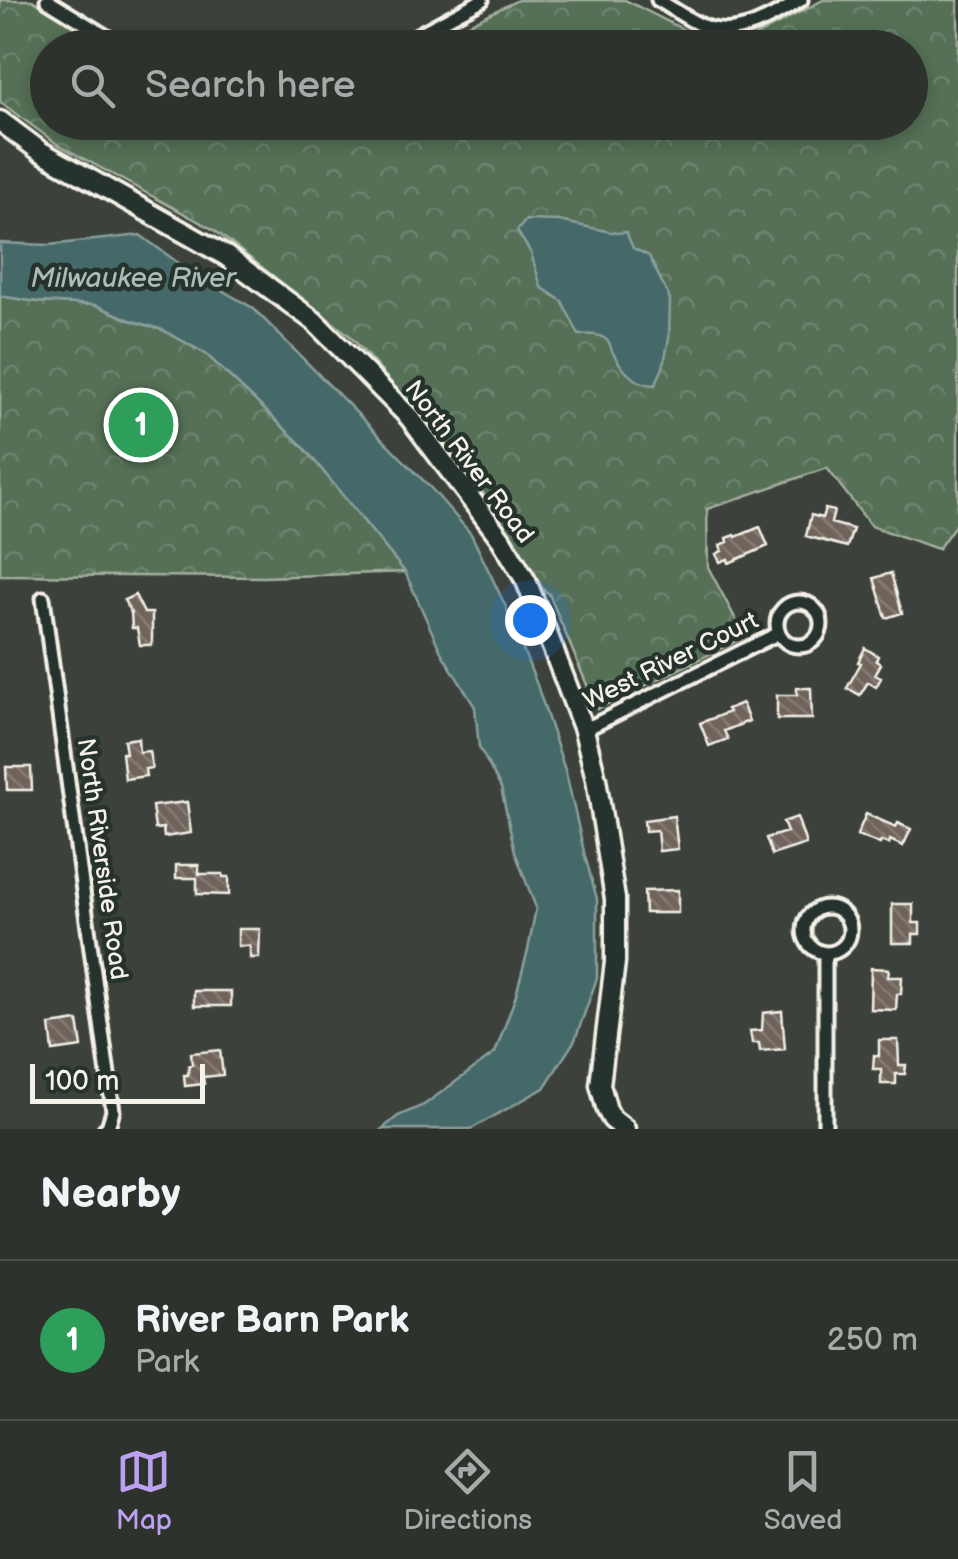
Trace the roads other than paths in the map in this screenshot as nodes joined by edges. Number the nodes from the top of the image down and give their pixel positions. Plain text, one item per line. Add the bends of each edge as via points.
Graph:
1 (46, 0) edge
2 (482, 0) edge
3 (658, 0) edge
4 (801, 0) edge
5 (95, 30) edge
6 (426, 30) edge
7 (0, 121) edge
8 (44, 598) dead end
9 (779, 633) dead end
10 (584, 730) junction
11 (825, 954) junction
12 (106, 1128) edge
13 (625, 1129) edge
14 (825, 1129) edge

1 - 5 street
2 - 6 street
3 - 4 street via 709,28 731,30 758,24
7 - 10 street, North River Road via 40,151 226,256 314,321 410,418 526,581
8 - 12 street, North Riverside Road via 113,1111
9 - 10 street, West River Court
10 - 13 street, North River Road via 615,899 615,962 600,1084 612,1118
11 - 11 street via 840,950 851,930 841,911 826,906 804,926 806,941
11 - 14 street

